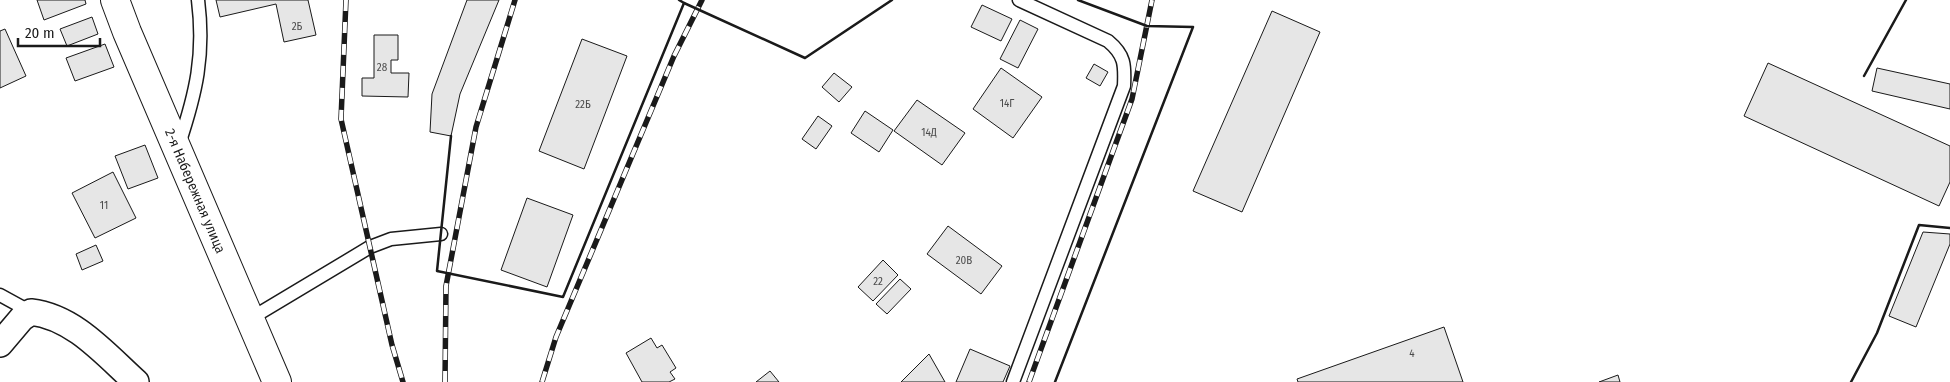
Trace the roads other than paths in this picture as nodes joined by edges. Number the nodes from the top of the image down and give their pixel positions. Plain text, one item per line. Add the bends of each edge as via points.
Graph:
1 (115, 0) edge
2 (198, 0) edge
3 (1019, 0) edge
4 (177, 149) junction
5 (441, 234) dead end
6 (0, 295) edge
7 (31, 312) junction
8 (250, 320) junction
9 (0, 344) edge
10 (136, 382) edge
11 (277, 382) edge
12 (1013, 382) edge

1 - 4 street, 2-я Набережная улица
2 - 4 lane via 199,68 194,96
3 - 12 lane via 1108,41 1118,49 1125,74 1124,86
4 - 8 street, 2-я Набережная улица
5 - 8 lane via 391,239 370,247
6 - 7 lane
7 - 9 street
7 - 10 street via 64,321
8 - 11 street, 2-я Набережная улица

